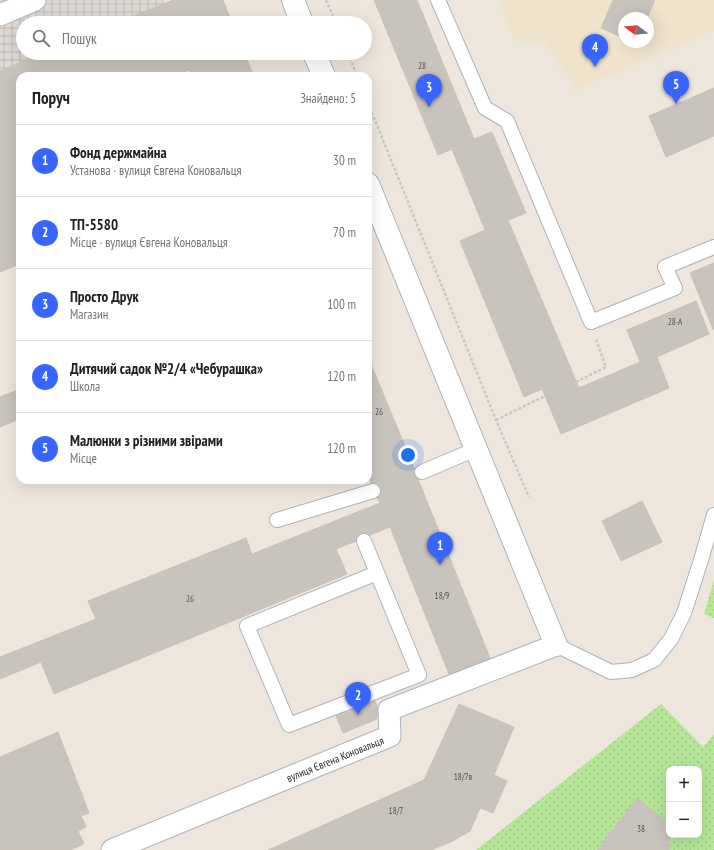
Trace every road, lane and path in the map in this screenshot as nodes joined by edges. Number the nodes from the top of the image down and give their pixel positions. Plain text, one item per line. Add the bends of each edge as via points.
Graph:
1 (35, 0) edge
2 (293, 0) edge
3 (326, 0) edge
4 (438, 0) edge
5 (0, 15) edge
6 (299, 16) edge
7 (333, 16) edge
8 (317, 60) edge
9 (351, 60) edge
10 (322, 72) edge
11 (355, 72) edge
12 (372, 113) edge
13 (372, 194) edge
14 (714, 247) edge
15 (595, 335) dead end
16 (576, 382) dead end
17 (545, 396) dead end
18 (496, 420) junction
19 (476, 449) junction
20 (422, 472) dead end
21 (373, 491) dead end
22 (529, 497) dead end
23 (714, 515) edge
24 (277, 520) dead end
25 (364, 541) dead end
26 (377, 573) junction
27 (556, 645) junction
28 (112, 850) edge

1 - 5 street
2 - 6 street
3 - 7 path
4 - 14 lane via 485,108 507,122 591,322 675,288 665,267
8 - 10 street
9 - 11 path
12 - 18 path
13 - 19 street
15 - 16 path via 606,367
17 - 18 path
18 - 22 path
19 - 20 lane
19 - 27 street
21 - 24 lane via 349,505
23 - 27 lane via 684,613 671,639 654,660 632,670 611,672
25 - 26 lane
26 - 26 lane via 247,626 290,725 419,675
27 - 28 street, вулиця Євгена Коновальця via 389,710 390,736

